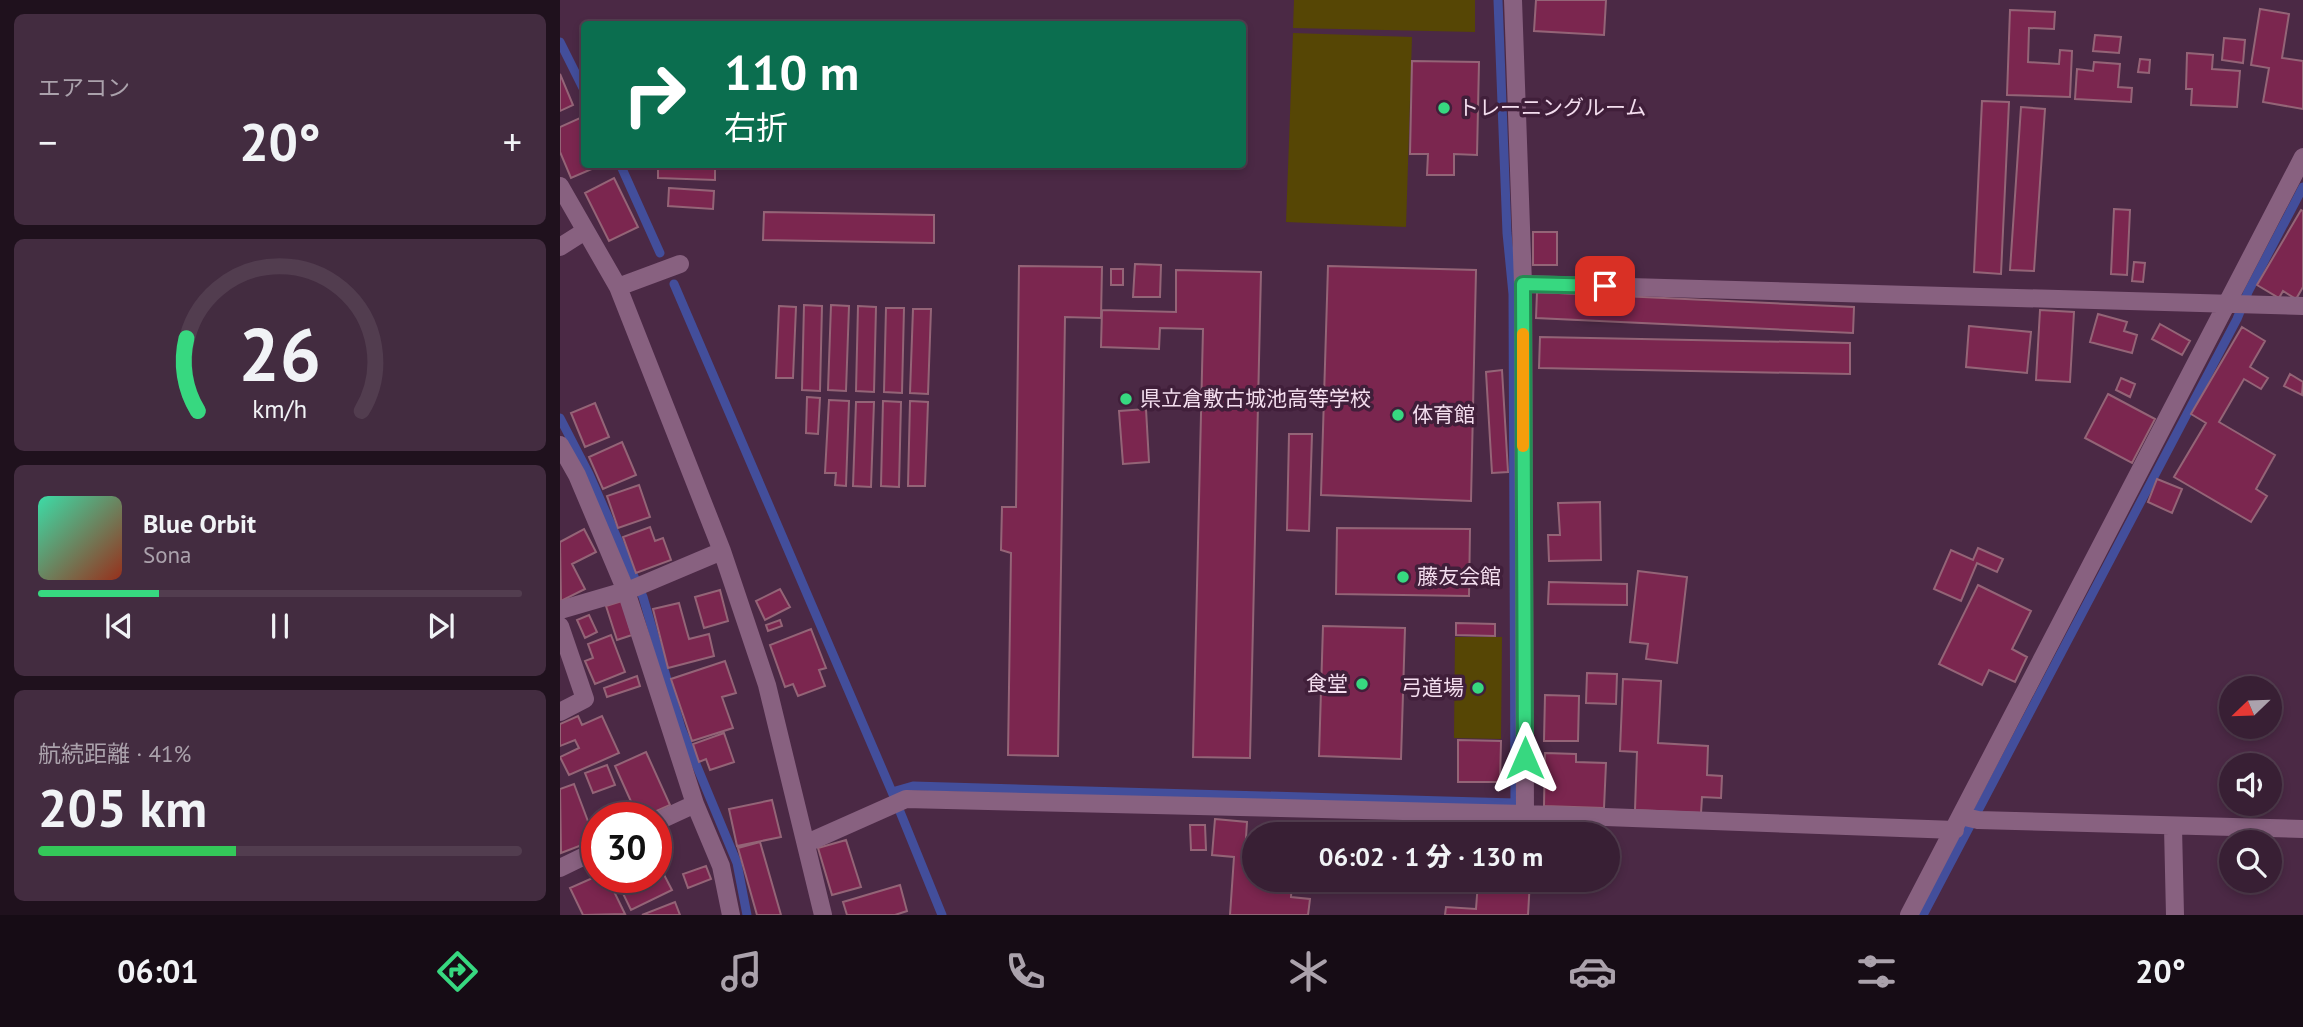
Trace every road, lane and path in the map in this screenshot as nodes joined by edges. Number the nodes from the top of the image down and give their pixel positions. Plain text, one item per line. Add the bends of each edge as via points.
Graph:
1 (1513, 0) edge
2 (2303, 157) edge
3 (560, 186) edge
4 (585, 231) junction
5 (560, 247) edge
6 (680, 264) dead end
7 (1523, 284) junction
8 (618, 287) junction
9 (2238, 305) junction
10 (2303, 306) edge
11 (560, 445) edge
12 (722, 551) junction
13 (634, 588) junction
14 (560, 610) edge
15 (560, 626) edge
16 (560, 712) edge
17 (695, 804) junction
18 (1525, 814) junction
19 (672, 815) edge
20 (1965, 821) junction
21 (2173, 827) junction
22 (2303, 828) edge
23 (807, 843) junction
24 (581, 858) edge
25 (560, 868) edge
26 (731, 915) edge
27 (822, 915) edge
28 (1909, 915) edge
29 (2175, 915) edge

1 - 7 street
2 - 9 street
3 - 4 street
4 - 5 street
4 - 8 street
6 - 8 street
7 - 9 street
7 - 18 street
8 - 12 street
9 - 10 street
9 - 20 street
11 - 13 street
12 - 13 street
12 - 23 street via 767,685
13 - 14 street
13 - 17 street
15 - 16 street via 585,699
17 - 19 street
17 - 26 street via 721,866
18 - 20 street
18 - 23 street via 905,799
20 - 21 street
20 - 28 street
21 - 22 street
21 - 29 street
23 - 27 street
24 - 25 street

